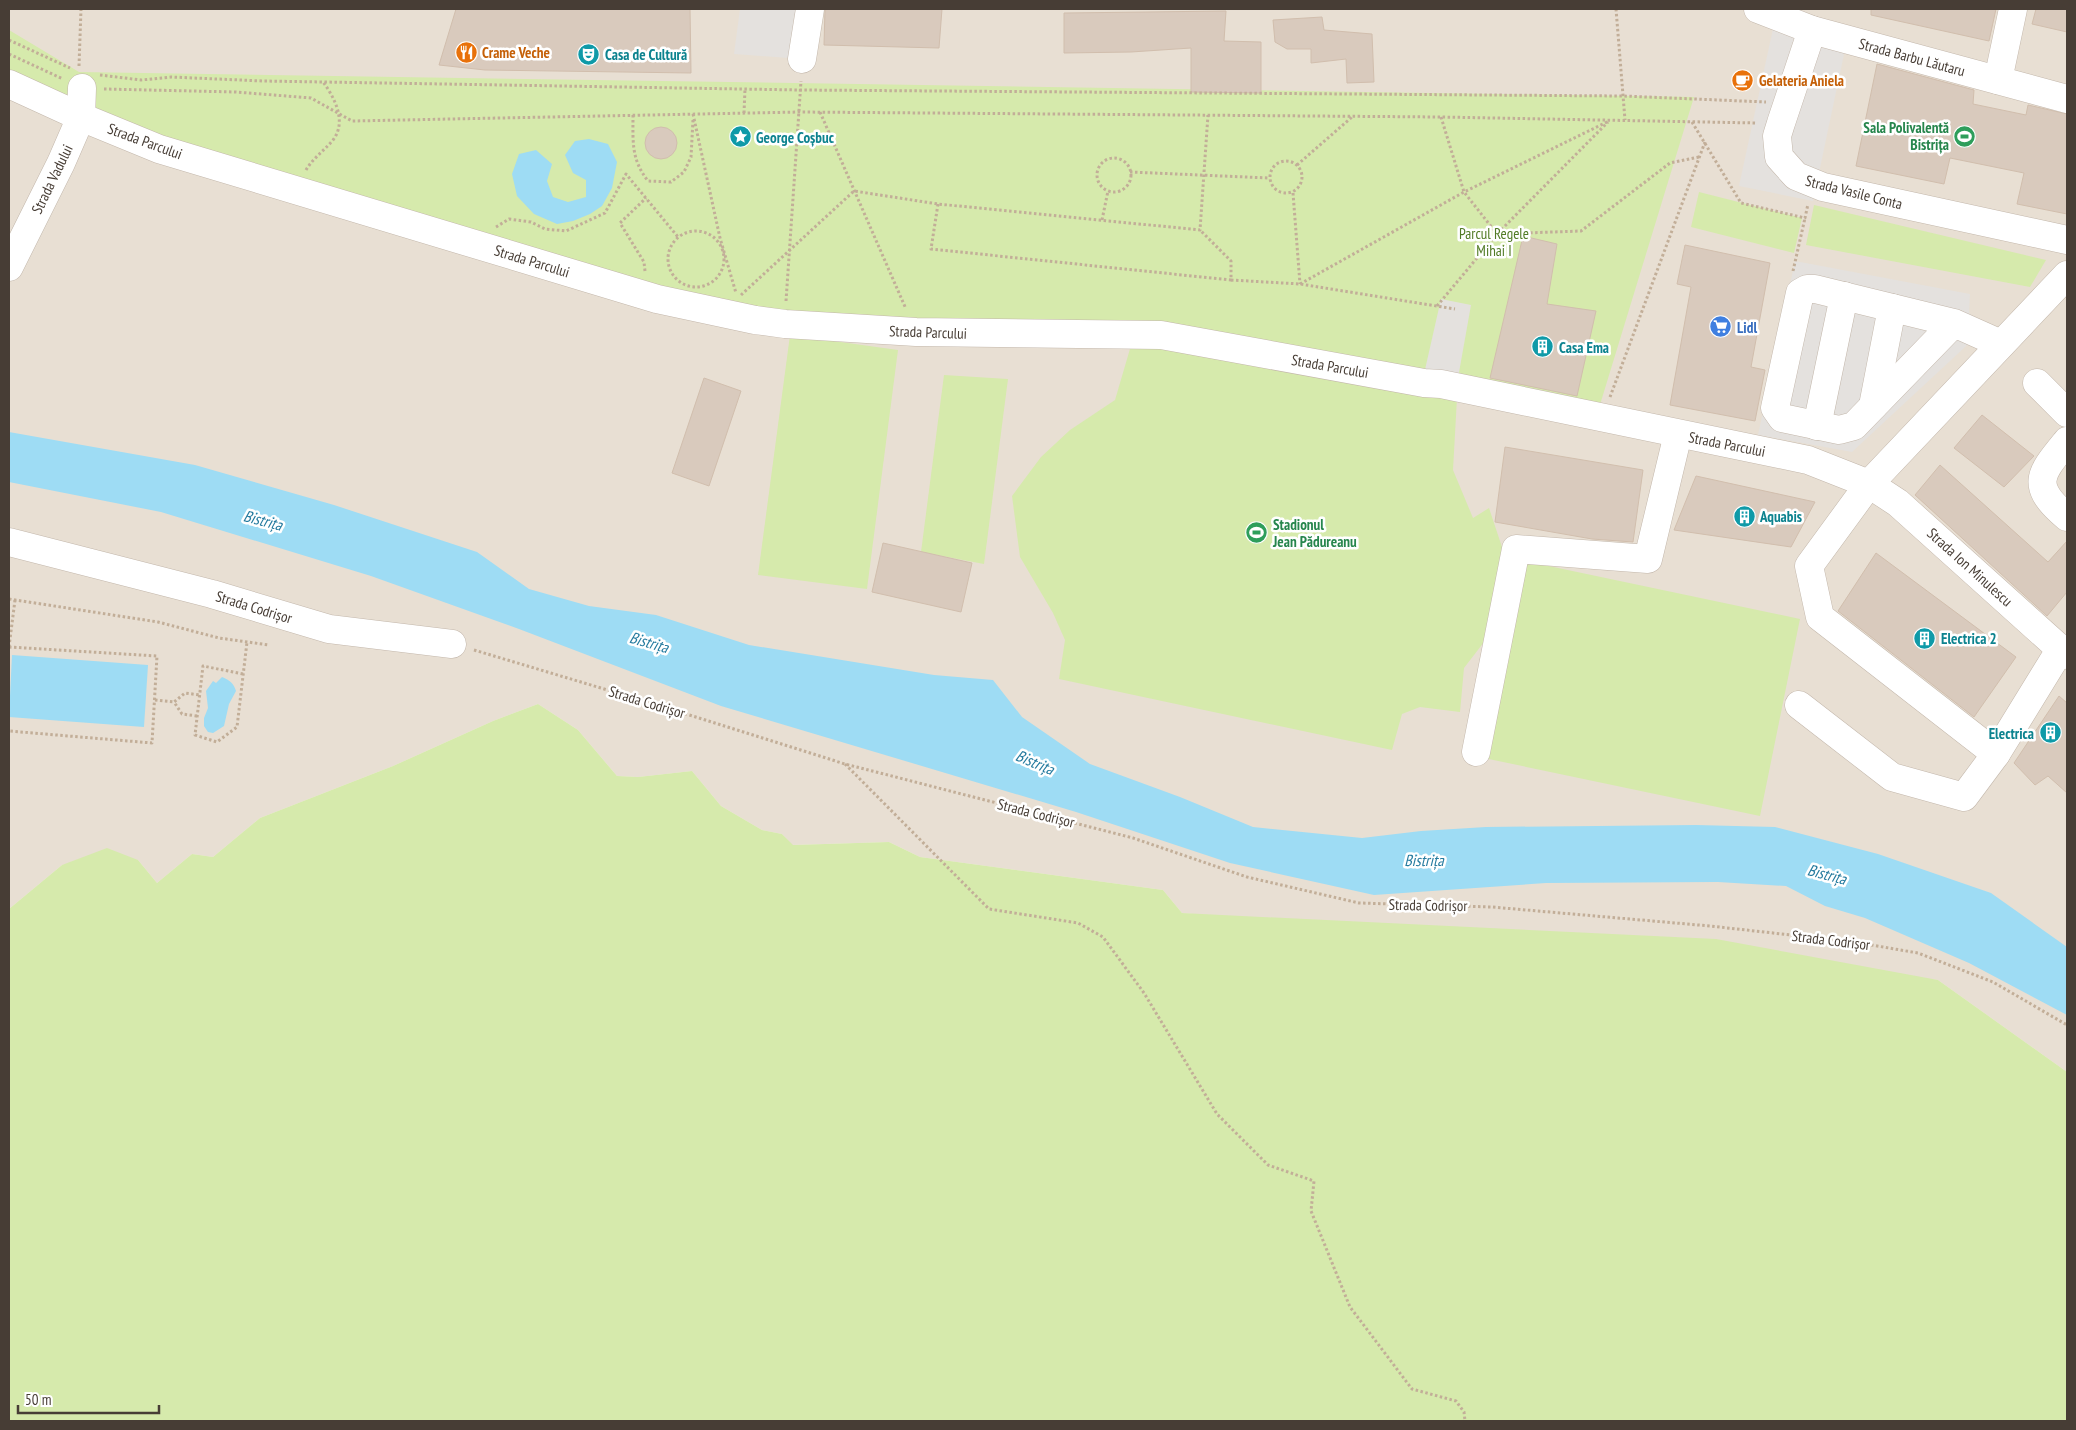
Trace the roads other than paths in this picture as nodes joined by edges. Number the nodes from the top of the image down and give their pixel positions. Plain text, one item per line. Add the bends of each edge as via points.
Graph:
1 (810, 9) edge
2 (1758, 9) edge
3 (2013, 9) edge
4 (1812, 30) junction
5 (802, 59) dead end
6 (1998, 80) junction
7 (89, 81) road end
8 (9, 84) edge
9 (2067, 99) edge
10 (81, 117) junction
11 (2067, 240) edge
12 (9, 267) edge
13 (2067, 275) edge
14 (1844, 296) junction
15 (1892, 308) junction
16 (1954, 323) junction
17 (2001, 344) junction
18 (2037, 382) dead end
19 (1874, 406) junction
20 (2067, 413) edge
21 (1817, 426) junction
22 (1678, 434) junction
23 (2067, 441) edge
24 (1869, 484) junction
25 (2067, 516) edge
26 (9, 542) edge
27 (452, 644) road end
28 (2064, 653) edge
29 (1799, 705) dead end
30 (1476, 752) dead end
31 (1996, 754) junction

1 - 5 street
2 - 4 street, Strada Barbu Lăutaru
3 - 6 street
4 - 6 street, Strada Barbu Lăutaru
4 - 11 street, Strada Vasile Conta via 1777,136 1779,157 1796,176 1823,187
6 - 9 street, Strada Barbu Lăutaru
7 - 10 street, Strada Vadului
8 - 10 street, Strada Parcului
10 - 12 street, Strada Vadului
10 - 22 street, Strada Parcului via 159,149 294,190 639,293 755,320 916,332 1161,335 1441,384
13 - 17 street
14 - 15 street
14 - 21 street
14 - 21 street via 1815,289 1800,293 1775,408 1782,418
15 - 16 street
15 - 19 street
16 - 17 street
16 - 19 street
17 - 24 street
18 - 20 street
19 - 21 street via 1854,426 1846,429
22 - 24 street, Strada Parcului via 1808,460
22 - 30 street via 1648,559 1516,549
23 - 25 street via 2046,467 2041,481 2054,505
24 - 28 street, Strada Ion Minulescu via 1912,515
24 - 31 street via 1809,566 1820,617
26 - 27 street, Strada Codrișor via 212,594 329,629
28 - 31 street
29 - 31 street via 1892,777 1964,797

